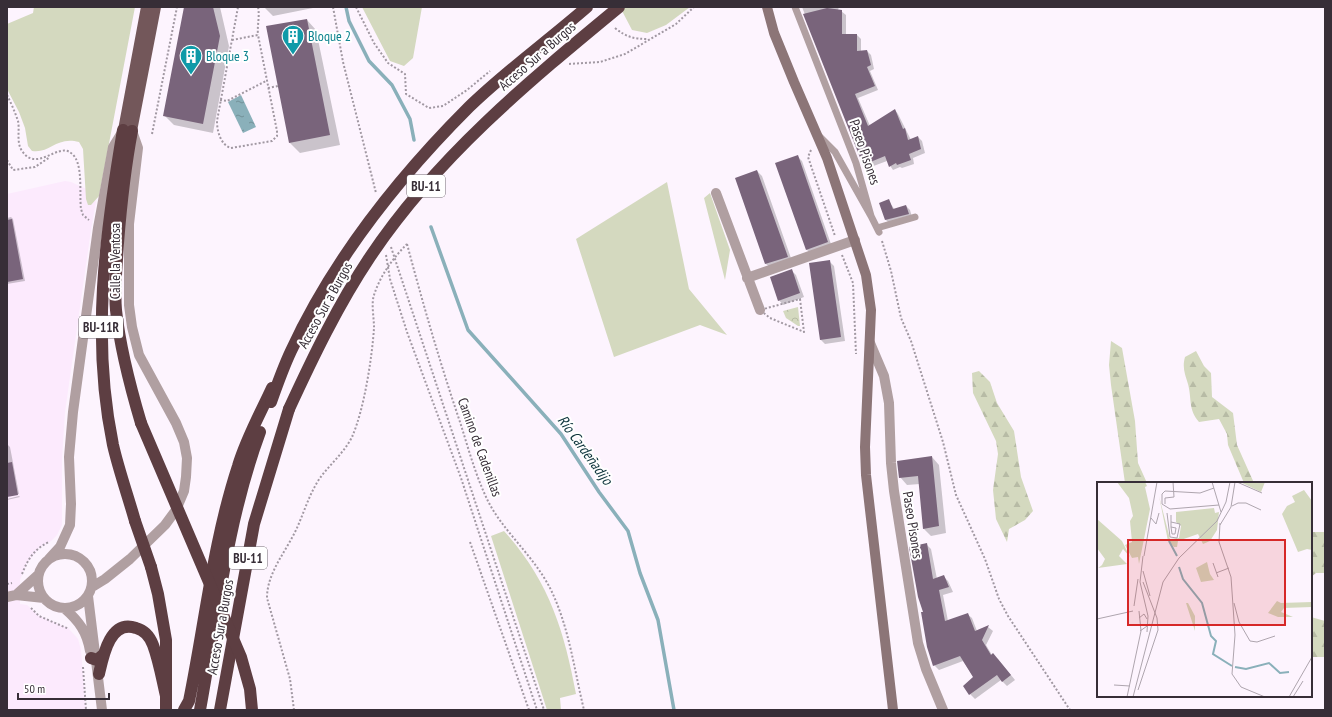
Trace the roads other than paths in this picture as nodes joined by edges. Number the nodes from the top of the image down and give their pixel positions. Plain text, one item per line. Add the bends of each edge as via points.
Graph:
1 (146, 7) edge
2 (156, 7) edge
3 (587, 7) edge
4 (619, 7) edge
5 (767, 7) edge
6 (795, 7) edge
7 (128, 130) junction
8 (817, 134) junction
9 (716, 193) dead end
10 (871, 216) junction
11 (916, 217) dead end
12 (855, 240) junction
13 (747, 278) junction
14 (760, 310) road end
15 (870, 343) junction
16 (269, 401) junction
17 (49, 559) junction
18 (38, 575) junction
19 (90, 592) junction
20 (12, 596) edge
21 (44, 598) junction
22 (64, 608) junction
23 (94, 659) junction
24 (99, 674) joint
25 (166, 696) junction
26 (95, 710) edge
27 (102, 710) edge
28 (166, 710) edge
29 (184, 710) edge
30 (200, 710) edge
31 (220, 710) edge
32 (252, 710) edge
33 (893, 710) edge
34 (943, 710) edge

1 - 7 main road, Calle la Ventosa
2 - 7 main road, Calle la Ventosa
3 - 16 highway, Acceso Sur a Burgos / BU-11, bridge via 470,106 430,148 359,235 311,312
4 - 31 highway, Acceso Sur a Burgos / BU-11, bridge via 474,132 415,198 371,256 343,300 289,409 254,524
5 - 8 main road, Paseo Pisones via 774,33
6 - 10 lane, Paseo Pisones via 856,163
7 - 17 street, Calle la Ventosa via 113,147 99,225 72,420 69,457 70,525 60,547
7 - 19 street, Calle la Ventosa via 138,148 129,224 129,305 132,327 139,355 184,442 187,458 186,477 184,491 176,510 165,525 130,559
7 - 25 highway, BU-11R, bridge via 105,251 101,307 102,350 113,446 158,594 166,640
7 - 32 highway, BU-11R, bridge via 116,268 116,309 125,369 141,423 241,658 250,689
8 - 10 lane, Paseo Pisones via 835,152
8 - 12 main road, Paseo Pisones
9 - 13 street
10 - 11 lane via 878,230
12 - 13 street
12 - 15 main road, Paseo Pisones via 868,285 871,310
13 - 14 street
15 - 33 main road, Paseo Pisones via 866,475
15 - 34 street, Paseo Pisones via 884,376 888,396 894,491 918,643
16 - 29 highway via 238,465 218,541 189,700
16 - 30 highway, Acceso Sur a Burgos / BU-11 via 236,515 223,574
17 - 18 street
17 - 19 street via 58,554 67,554 84,561 90,569 92,578
18 - 20 street
18 - 21 street via 38,583
19 - 22 street via 81,603
19 - 23 street
20 - 21 street
21 - 22 street via 49,603
22 - 23 street via 84,629
23 - 24 highway
23 - 25 highway via 121,628 131,626 140,629 153,644
23 - 26 street
24 - 27 street
25 - 28 highway, BU-11R

